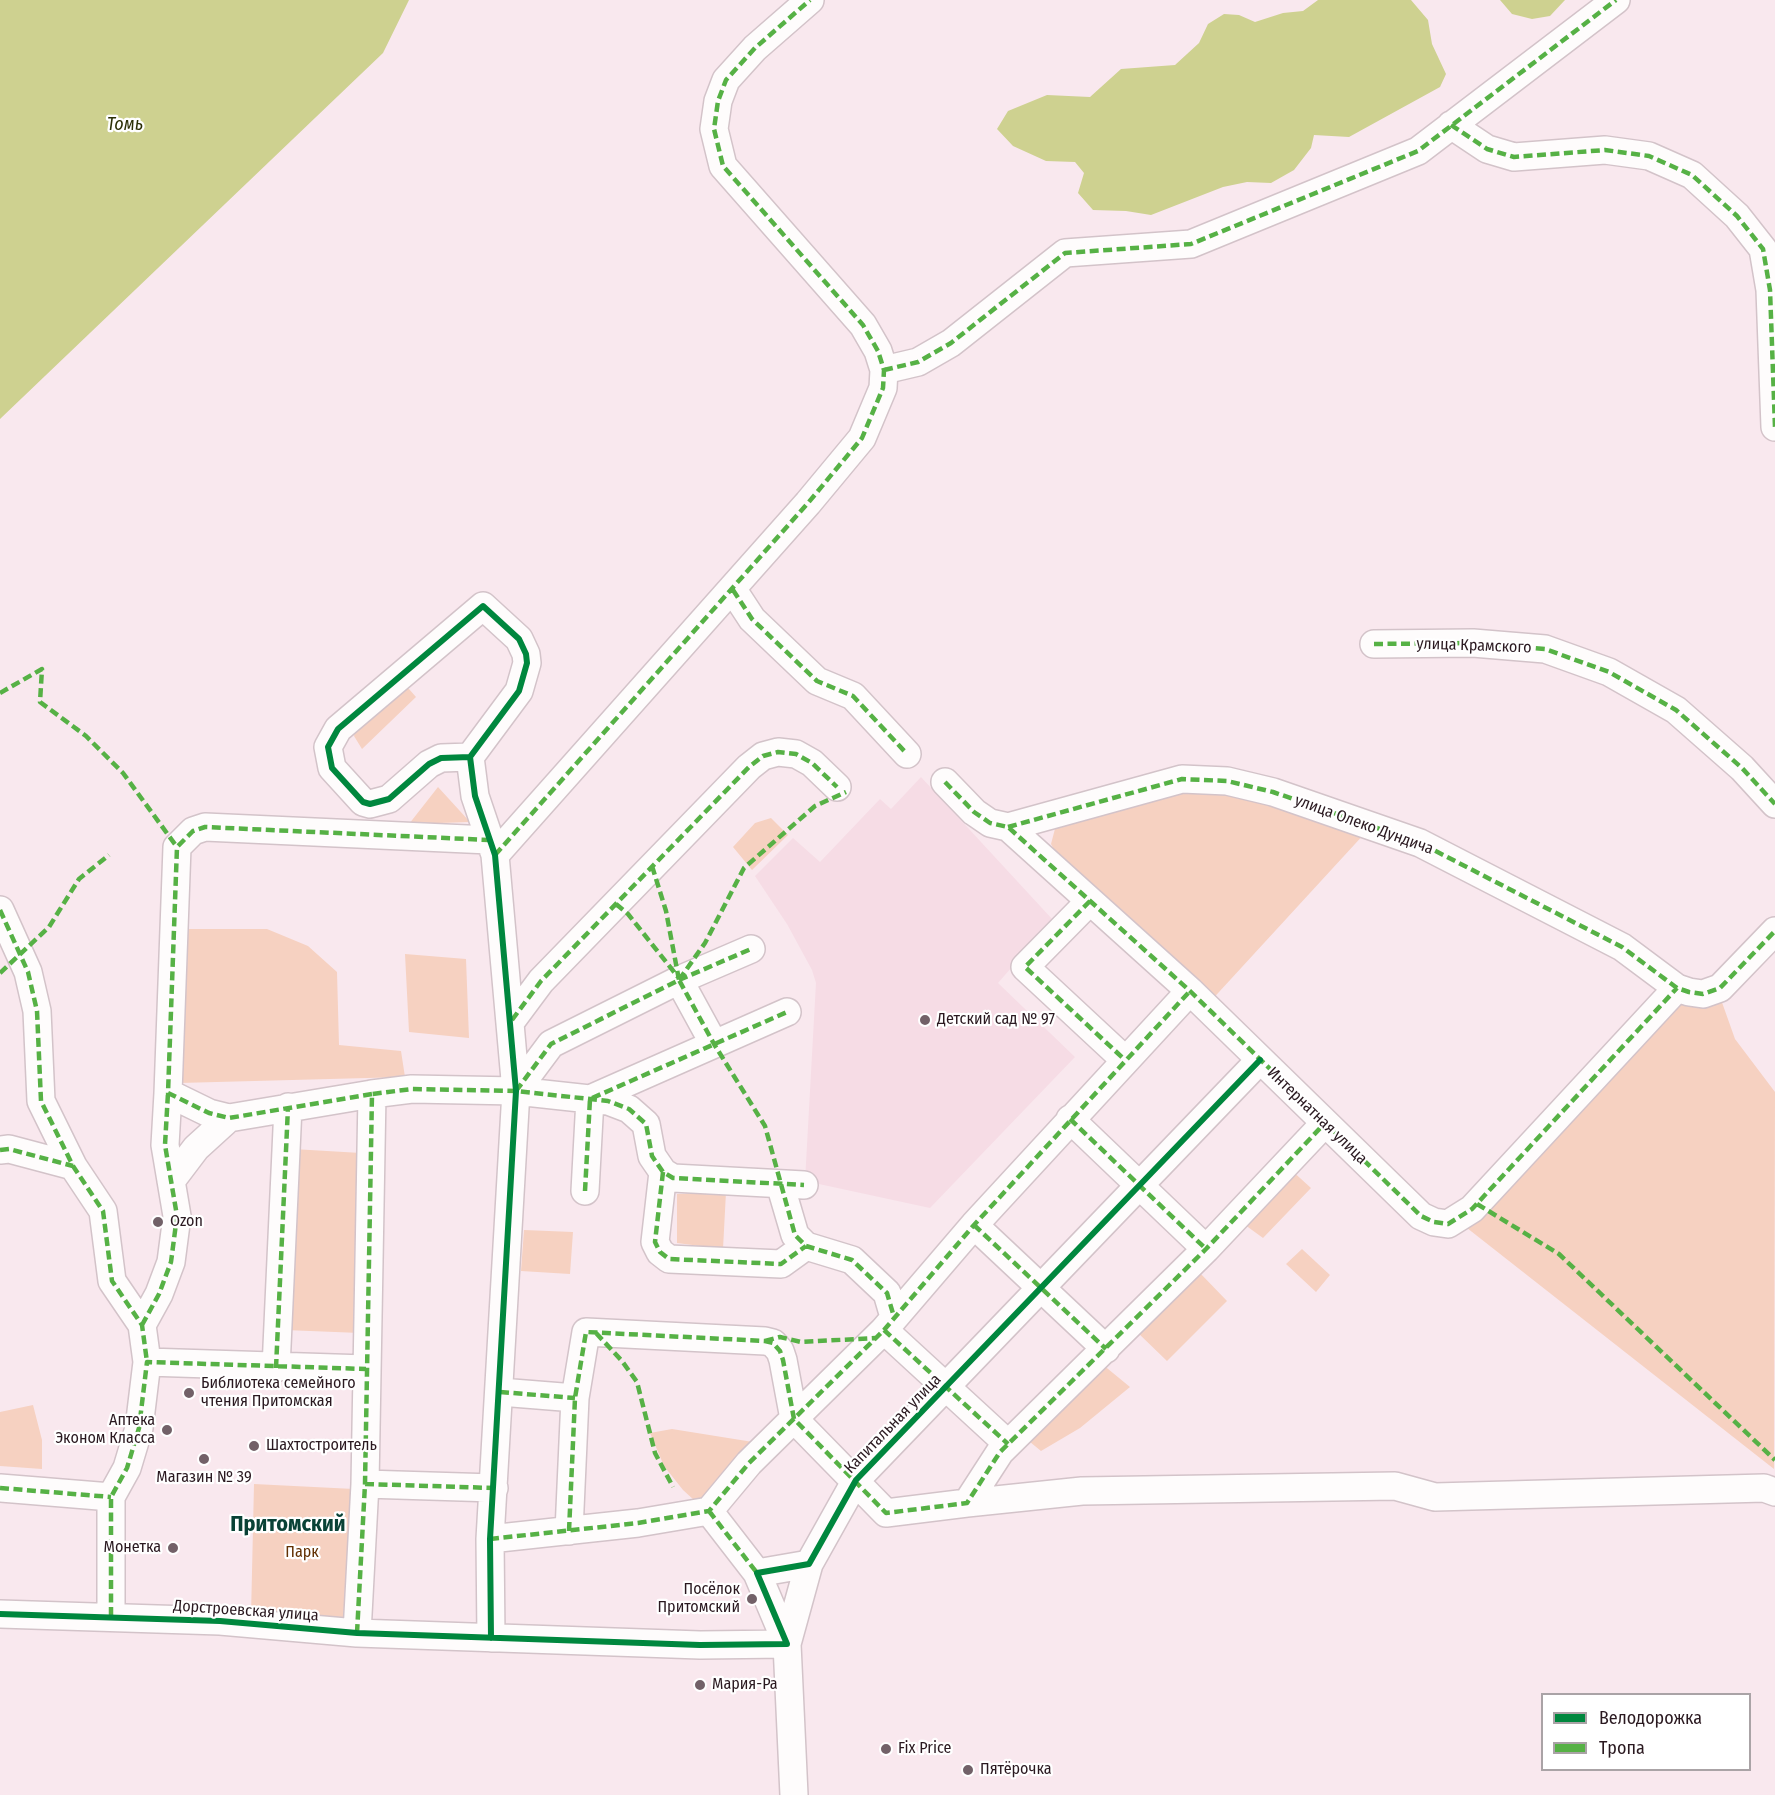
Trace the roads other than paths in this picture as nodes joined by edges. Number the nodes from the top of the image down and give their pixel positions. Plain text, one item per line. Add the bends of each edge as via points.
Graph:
1 (810, 0) edge
2 (1616, 0) edge
3 (1450, 125) junction
4 (884, 370) junction
5 (1775, 427) edge
6 (733, 590) junction
7 (1374, 644) dead end
8 (907, 754) dead end
9 (470, 757) junction
10 (945, 782) dead end
11 (837, 787) dead end
12 (1775, 804) edge
13 (1008, 827) junction
14 (492, 847) junction
15 (1090, 901) junction
16 (0, 910) edge
17 (1775, 931) edge
18 (750, 948) dead end
19 (680, 980) junction
20 (1677, 988) junction
21 (1190, 991) junction
22 (787, 1012) dead end
23 (512, 1020) junction
24 (714, 1044) junction
25 (1125, 1060) junction
26 (1260, 1060) junction
27 (516, 1091) junction
28 (168, 1093) junction
29 (372, 1094) junction
30 (590, 1100) junction
31 (288, 1107) junction
32 (229, 1118) junction
33 (1070, 1119) junction
34 (1324, 1124) junction
35 (0, 1150) edge
36 (73, 1166) junction
37 (663, 1173) junction
38 (171, 1181) junction
39 (1138, 1185) junction
40 (585, 1191) dead end
41 (974, 1225) junction
42 (806, 1246) junction
43 (1206, 1249) junction
44 (1039, 1288) junction
45 (889, 1324) junction
46 (142, 1325) junction
47 (1106, 1349) junction
48 (147, 1362) junction
49 (276, 1368) junction
50 (366, 1369) junction
51 (945, 1389) junction
52 (500, 1392) junction
53 (575, 1398) junction
54 (794, 1419) junction
55 (1008, 1444) junction
56 (856, 1480) junction
57 (365, 1484) junction
58 (0, 1488) edge
59 (494, 1488) junction
60 (1775, 1492) edge
61 (111, 1497) junction
62 (967, 1503) junction
63 (709, 1511) junction
64 (569, 1531) junction
65 (490, 1539) junction
66 (809, 1564) junction
67 (757, 1573) junction
68 (0, 1614) edge
69 (111, 1616) junction
70 (357, 1633) junction
71 (491, 1638) junction
72 (787, 1644) junction
73 (794, 1795) edge

1 - 4 street via 755,48 726,80 714,129 723,166 863,325
2 - 3 street
3 - 4 street via 1418,151 1191,244 1065,253 951,343 918,362
3 - 5 street via 1487,149 1514,157 1605,150 1650,156 1692,175 1737,216 1763,249 1770,290
4 - 6 street via 883,388 862,438
6 - 8 street via 752,619 801,666 818,681 853,696
6 - 14 street
7 - 12 street, улица Крамского via 1473,643 1545,650 1609,672 1676,710 1742,768
9 - 9 street via 519,691 527,663 519,639 483,606 338,729 328,747 332,768 363,802 370,804 388,799 441,758
9 - 14 street via 475,796
10 - 13 street, Интернатная улица via 974,812 990,823
11 - 23 street via 812,763 796,754 778,752 763,756 541,981
13 - 15 street, Интернатная улица
13 - 20 street, улица Олеко Дундича via 1182,779 1227,780 1419,843 1623,947
14 - 23 street
14 - 28 street via 205,827 184,838 175,859
15 - 21 street, Интернатная улица
15 - 25 street via 1024,967
16 - 36 street via 28,972 37,1011 41,1101
17 - 20 street, улица Олеко Дундича via 1720,988 1703,994
18 - 19 street
19 - 24 street
19 - 27 street via 551,1044
20 - 34 street, Интернатная улица via 1472,1209 1448,1224 1421,1216
21 - 25 street
21 - 26 street, Интернатная улица
22 - 24 street
23 - 27 street
24 - 30 street
25 - 33 street
26 - 34 street, Интернатная улица
26 - 39 street, Капитальная улица
27 - 29 street via 412,1089
27 - 30 street
27 - 52 street
28 - 32 street
28 - 38 street via 165,1145
29 - 31 street
29 - 50 street
30 - 37 street via 620,1104 639,1116 646,1124 652,1156
30 - 40 street
31 - 32 street
31 - 49 street
32 - 38 street via 196,1148
33 - 39 street
33 - 41 street
34 - 43 street
35 - 36 street
36 - 46 street via 103,1211 112,1281
37 - 42 street via 673,1178 792,1185 795,1235
37 - 42 street via 655,1242 669,1259 781,1264
38 - 46 street via 177,1216 171,1262
39 - 43 street
39 - 44 street, Капитальная улица
41 - 44 street
41 - 45 street
42 - 45 street via 852,1260 886,1293
43 - 47 street
44 - 47 street
44 - 51 street, Капитальная улица
45 - 51 street
45 - 54 street
46 - 48 street
47 - 55 street
48 - 49 street
48 - 61 street via 139,1428 127,1468
49 - 50 street
50 - 57 street
51 - 55 street
51 - 56 street, Капитальная улица
52 - 53 street
52 - 59 street
53 - 54 street via 586,1332 765,1341 780,1350
53 - 64 street
54 - 56 street
54 - 63 street via 749,1463
55 - 62 street
56 - 62 street via 886,1513
56 - 66 street, Капитальная улица
57 - 59 street
57 - 70 street
58 - 61 street
59 - 65 street
60 - 62 street via 1764,1488 1435,1497 1395,1486 1371,1486 1082,1491
61 - 69 street
63 - 64 street
63 - 67 street
64 - 65 street
65 - 71 street
66 - 67 street
66 - 72 street, Капитальная улица
67 - 72 street
68 - 69 street, Дорстроевская улица
69 - 70 street, Дорстроевская улица
70 - 71 street, Дорстроевская улица
71 - 72 street
72 - 73 street

